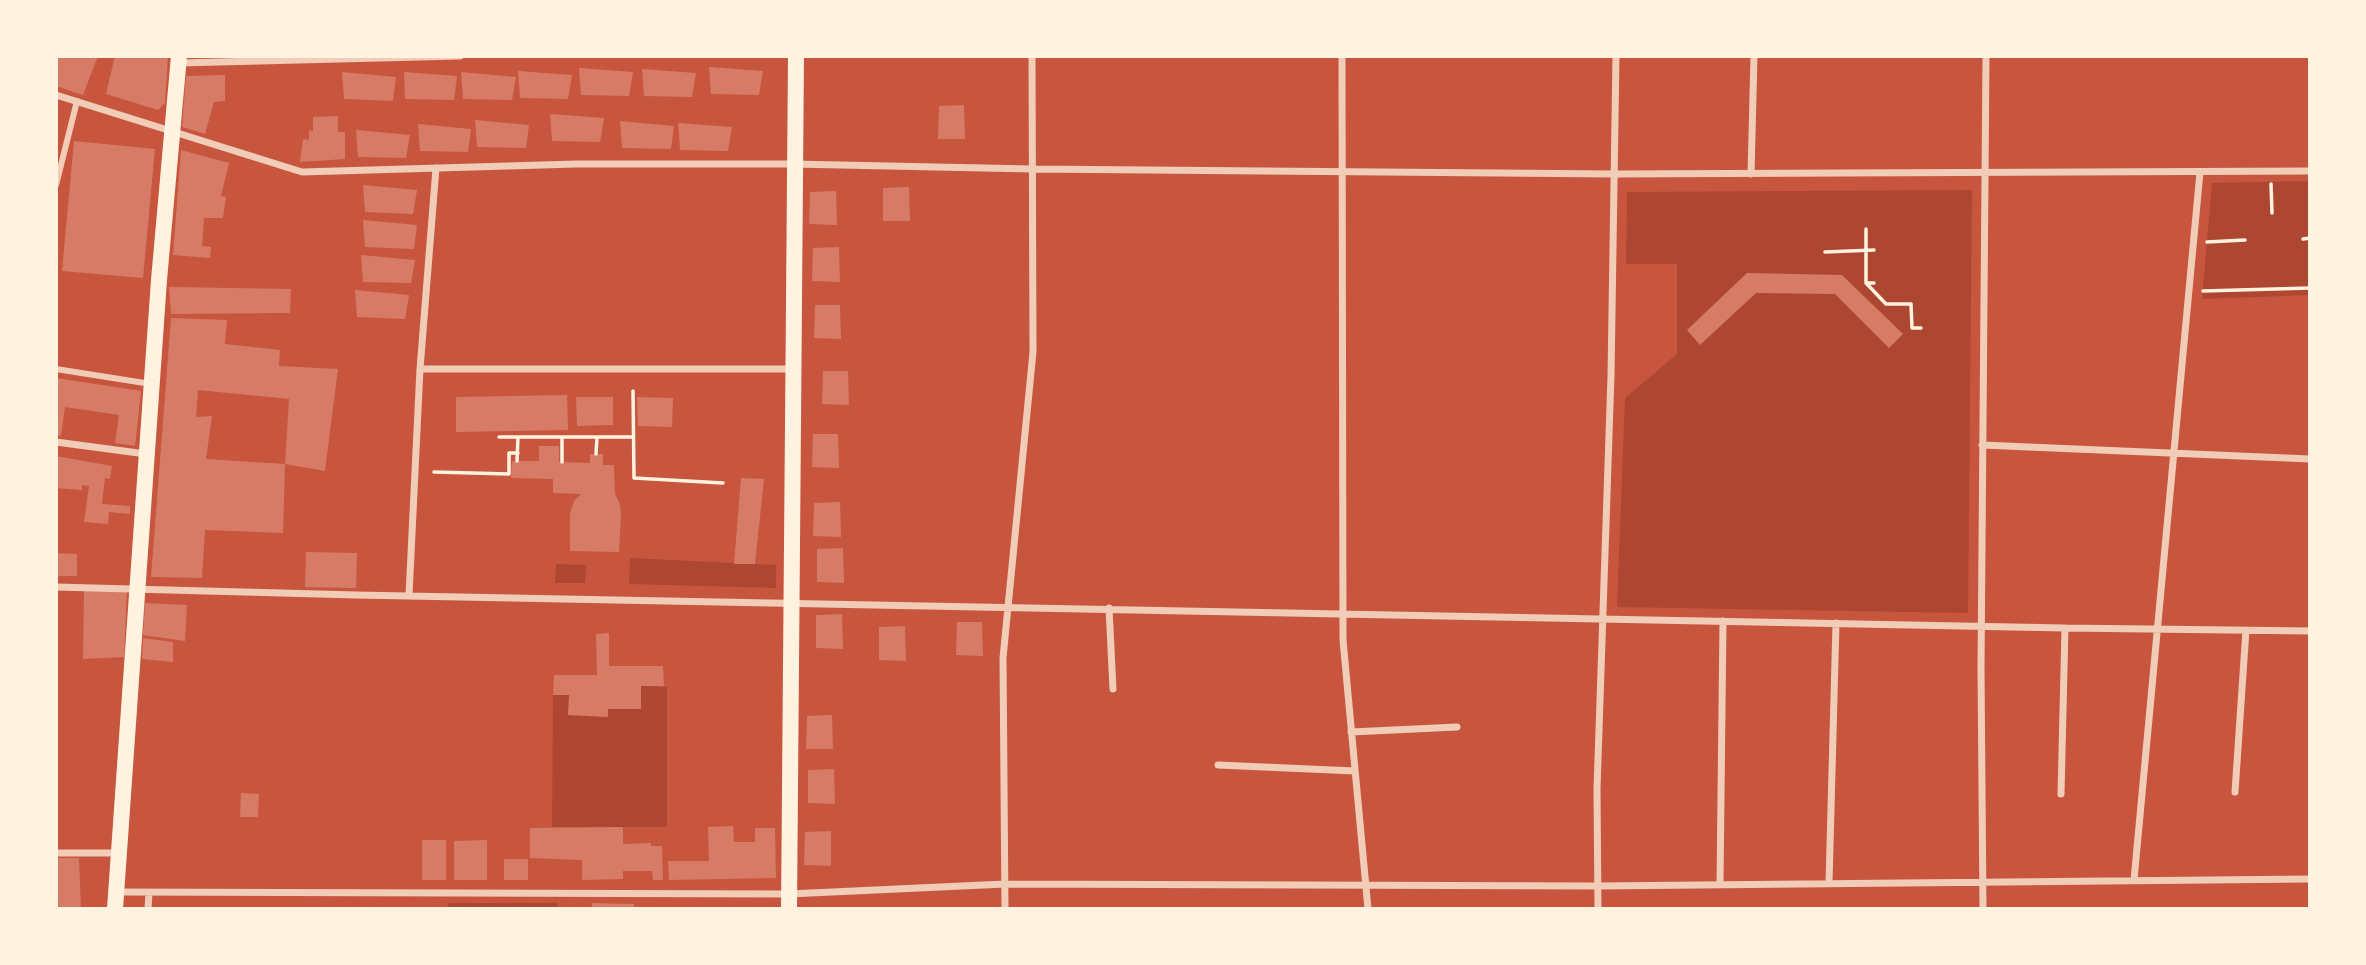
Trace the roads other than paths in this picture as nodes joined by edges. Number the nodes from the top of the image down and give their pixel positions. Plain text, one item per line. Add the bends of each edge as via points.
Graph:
1 (460, 56) edge
2 (796, 56) edge
3 (1031, 56) edge
4 (1342, 56) edge
5 (1616, 56) edge
6 (1754, 56) edge
7 (1986, 56) edge
8 (178, 59) edge
9 (56, 95) edge
10 (77, 101) junction
11 (172, 130) junction
12 (793, 164) junction
13 (436, 168) junction
14 (1032, 169) junction
15 (2310, 171) edge
16 (1342, 172) junction
17 (2200, 172) junction
18 (1614, 174) junction
19 (1751, 174) junction
20 (1986, 174) junction
21 (56, 185) edge
22 (56, 369) edge
23 (420, 369) junction
24 (792, 369) junction
25 (152, 384) junction
26 (56, 442) edge
27 (1982, 445) junction
28 (147, 454) junction
29 (2174, 454) junction
30 (2310, 459) edge
31 (56, 587) edge
32 (138, 589) junction
33 (409, 595) junction
34 (791, 603) junction
35 (1009, 606) junction
36 (1109, 608) junction
37 (1342, 613) junction
38 (1602, 619) junction
39 (1723, 621) junction
40 (1836, 624) junction
41 (1981, 626) junction
42 (2065, 628) junction
43 (2159, 629) junction
44 (2246, 630) junction
45 (2310, 631) edge
46 (1113, 689) dead end
47 (1457, 727) dead end
48 (1352, 732) junction
49 (1219, 765) dead end
50 (1355, 771) junction
51 (2235, 792) dead end
52 (2061, 794) dead end
53 (56, 853) edge
54 (119, 853) junction
55 (2134, 880) junction
56 (2310, 880) edge
57 (1983, 882) junction
58 (1829, 883) junction
59 (1005, 884) junction
60 (1720, 884) junction
61 (1366, 885) junction
62 (1598, 886) junction
63 (116, 892) junction
64 (149, 893) junction
65 (789, 901) edge
66 (115, 909) edge
67 (148, 909) edge
68 (1005, 909) edge
69 (1368, 909) edge
70 (1598, 909) edge
71 (1983, 909) edge

1 - 8 street
2 - 12 main road
3 - 14 street
4 - 16 street
5 - 18 street
6 - 19 street
7 - 20 street
8 - 11 main road
9 - 10 street
10 - 11 street
10 - 21 street
11 - 13 street via 302,172
11 - 25 main road
12 - 13 street
12 - 14 street
12 - 24 main road
13 - 23 street
14 - 16 street
14 - 35 street via 1033,352
15 - 17 street
16 - 18 street
16 - 37 street
17 - 20 street
17 - 29 street
18 - 19 street
18 - 38 street
19 - 20 street
20 - 27 street
22 - 25 street
23 - 24 street
23 - 33 street
24 - 34 main road
25 - 28 main road
26 - 28 street
27 - 29 street
27 - 41 street
28 - 32 main road
29 - 30 street
29 - 43 street
31 - 32 street
32 - 33 street
32 - 54 main road
33 - 34 street
34 - 35 street
34 - 65 main road
35 - 36 street
35 - 59 street via 1002,700
36 - 37 street
36 - 46 street
37 - 38 street
37 - 48 street
38 - 39 street
38 - 62 street
39 - 40 street
39 - 60 street
40 - 41 street
40 - 58 street
41 - 42 street
41 - 57 street
42 - 43 street
42 - 52 street
43 - 44 street
43 - 55 street
44 - 45 street
44 - 51 street
47 - 48 street
48 - 50 street
49 - 50 street
50 - 61 street
53 - 54 street
54 - 63 main road
55 - 56 street
55 - 57 street
57 - 58 street
57 - 71 street
58 - 60 street
59 - 61 street
59 - 65 street
59 - 68 street
60 - 62 street
61 - 62 street
61 - 69 street
62 - 70 street
63 - 64 street
63 - 66 main road
64 - 65 street
64 - 67 street

